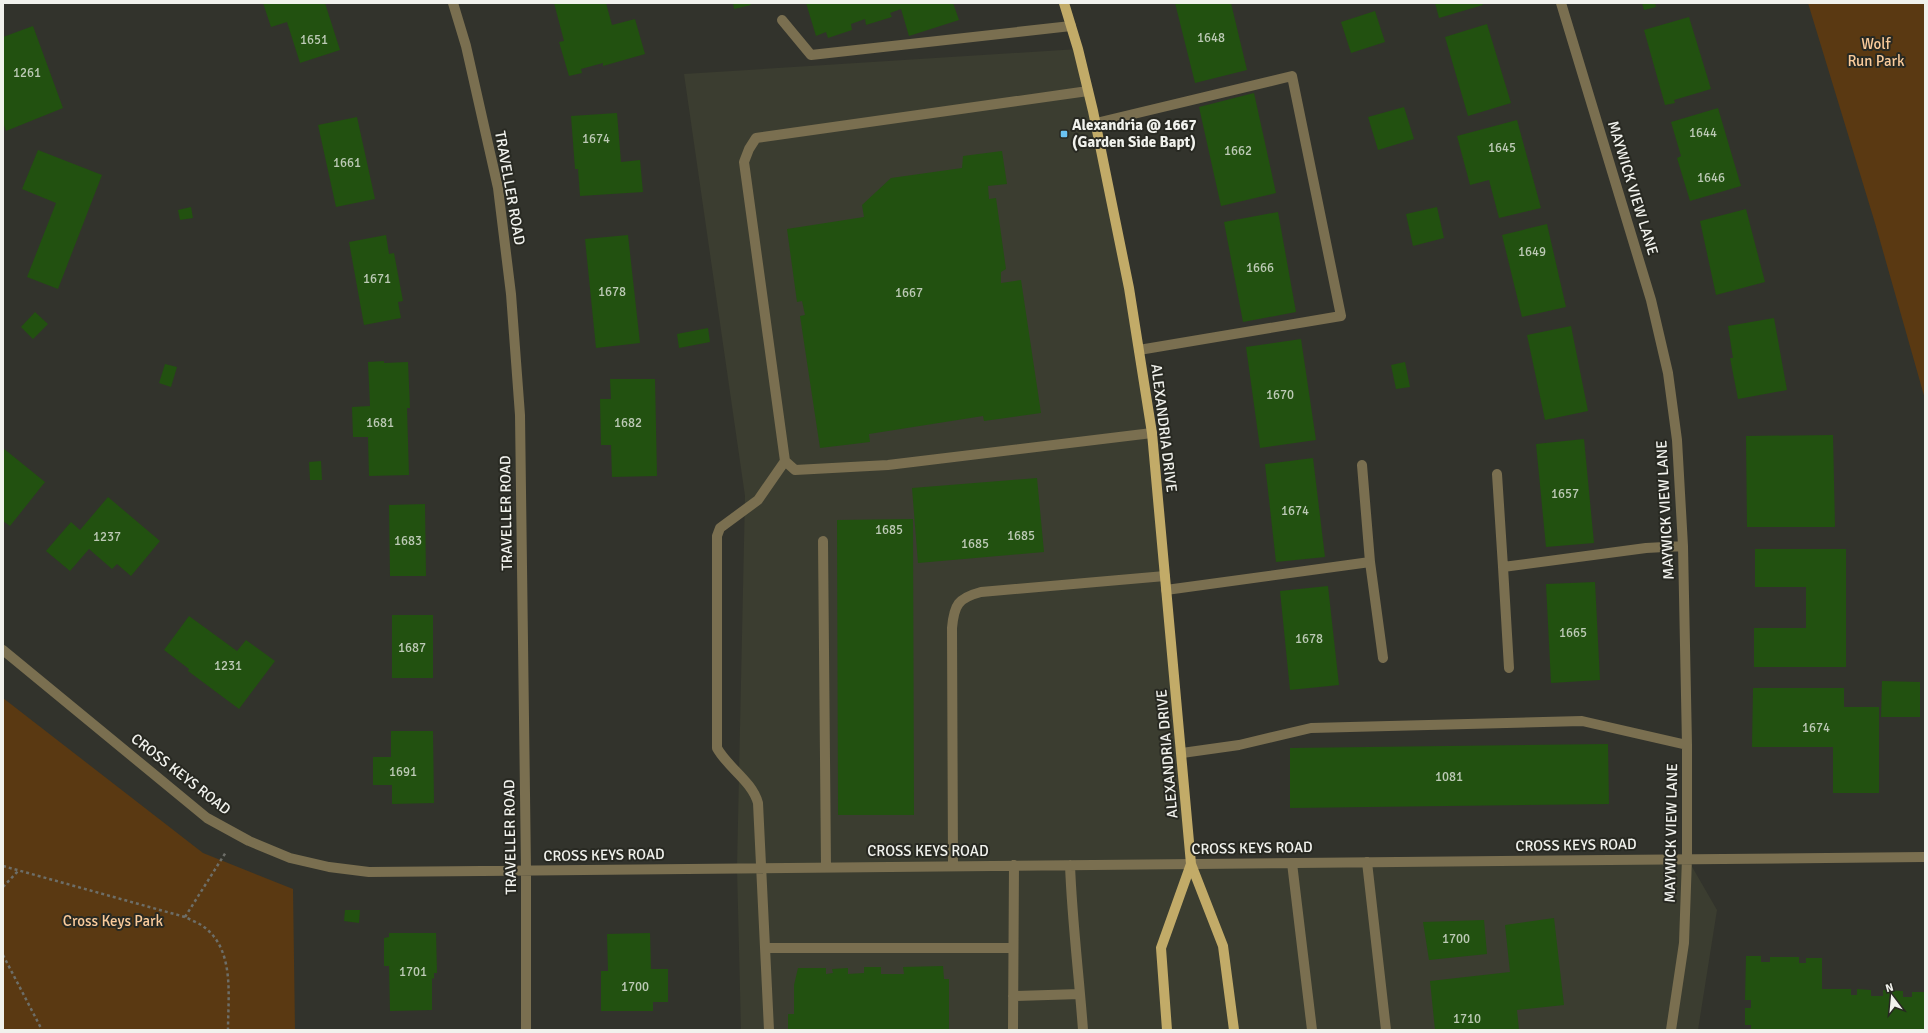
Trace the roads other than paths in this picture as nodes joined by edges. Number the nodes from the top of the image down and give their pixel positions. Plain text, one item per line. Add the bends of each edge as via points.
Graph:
1 (453, 3) edge
2 (1064, 3) edge
3 (1561, 3) edge
4 (782, 20) dead end
5 (1071, 26) junction
6 (1088, 91) junction
7 (1096, 123) junction
8 (1139, 350) junction
9 (1152, 433) junction
10 (785, 461) junction
11 (1362, 465) dead end
12 (1497, 474) dead end
13 (823, 541) dead end
14 (1683, 546) junction
15 (1370, 562) junction
16 (1503, 567) junction
17 (1165, 576) junction
18 (1166, 590) junction
19 (3, 650) edge
20 (1383, 658) dead end
21 (1509, 668) dead end
22 (1687, 745) junction
23 (1182, 753) junction
24 (1925, 857) edge
25 (1687, 858) junction
26 (1367, 862) junction
27 (1292, 863) junction
28 (1191, 864) junction
29 (1014, 865) junction
30 (1070, 865) junction
31 (953, 866) junction
32 (826, 867) junction
33 (762, 868) junction
34 (526, 870) junction
35 (766, 948) junction
36 (1013, 948) junction
37 (1080, 994) junction
38 (1013, 996) junction
39 (526, 1030) edge
40 (769, 1030) edge
41 (1013, 1030) edge
42 (1083, 1030) edge
43 (1167, 1030) edge
44 (1234, 1030) edge
45 (1312, 1030) edge
46 (1386, 1030) edge
47 (1671, 1030) edge

1 - 34 street, TRAVELLER ROAD via 466,46 498,188 511,294 520,415
2 - 5 main road, ALEXANDRIA DRIVE
3 - 14 street, MAYWICK VIEW LANE via 1651,300 1668,373 1677,440
4 - 5 street via 811,55
5 - 6 main road, ALEXANDRIA DRIVE
6 - 7 main road, ALEXANDRIA DRIVE
6 - 10 street via 756,138 748,149 744,162
7 - 8 main road, ALEXANDRIA DRIVE
7 - 8 street via 1292,76 1341,316
8 - 9 main road, ALEXANDRIA DRIVE
9 - 10 street via 888,465 795,470
9 - 17 main road, ALEXANDRIA DRIVE
10 - 33 street via 758,500 720,528 717,536 717,748 756,796
11 - 15 street
12 - 16 street
13 - 32 street
14 - 16 street via 1646,548
14 - 22 street, MAYWICK VIEW LANE
15 - 18 street
15 - 20 street
16 - 21 street
17 - 18 main road, ALEXANDRIA DRIVE
17 - 31 street via 981,592 966,596 958,603 953,613 952,628
18 - 23 main road, ALEXANDRIA DRIVE
19 - 34 street, CROSS KEYS ROAD via 207,818 290,858 369,872
22 - 23 street via 1582,721 1311,728 1240,745
22 - 25 street, MAYWICK VIEW LANE
23 - 28 main road, ALEXANDRIA DRIVE
24 - 25 street, CROSS KEYS ROAD
25 - 26 street, CROSS KEYS ROAD
25 - 47 street, MAYWICK VIEW LANE via 1684,943
26 - 27 street, CROSS KEYS ROAD
26 - 46 street
27 - 28 street, CROSS KEYS ROAD
27 - 45 street
28 - 30 street, CROSS KEYS ROAD
28 - 43 main road, ALEXANDRIA DRIVE via 1161,948
28 - 44 main road, ALEXANDRIA DRIVE via 1223,946
29 - 30 street, CROSS KEYS ROAD
29 - 31 street, CROSS KEYS ROAD
29 - 36 street
30 - 37 street
31 - 32 street, CROSS KEYS ROAD
32 - 33 street, CROSS KEYS ROAD
33 - 34 street, CROSS KEYS ROAD
33 - 35 street
34 - 39 street, TRAVELLER ROAD
35 - 36 street
35 - 40 street
36 - 38 street
37 - 38 street
37 - 42 street
38 - 41 street

